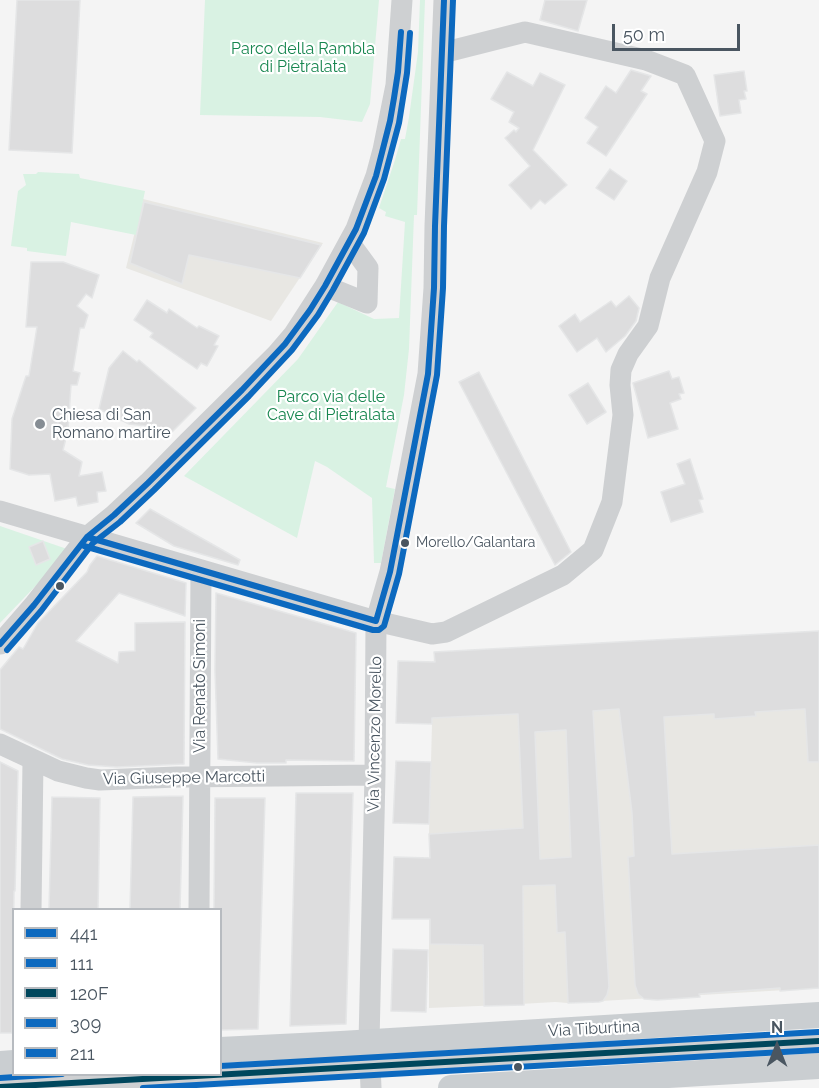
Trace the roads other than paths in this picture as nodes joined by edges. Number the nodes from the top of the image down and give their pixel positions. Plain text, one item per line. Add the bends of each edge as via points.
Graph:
1 (402, 0) edge
2 (444, 0) edge
3 (442, 53) junction
4 (349, 242) junction
5 (325, 286) junction
6 (0, 511) edge
7 (87, 537) junction
8 (201, 570) junction
9 (376, 621) junction
10 (0, 644) edge
11 (0, 744) edge
12 (33, 760) junction
13 (375, 775) junction
14 (200, 777) junction
15 (31, 908) edge
16 (199, 908) edge
17 (819, 1015) edge
18 (819, 1041) edge
19 (222, 1050) edge
20 (370, 1054) junction
21 (819, 1066) edge
22 (222, 1067) edge
23 (123, 1076) edge
24 (0, 1087) edge
25 (485, 1087) edge
26 (371, 1088) edge
27 (451, 1088) edge

1 - 4 street via 398,72 390,121 376,176
2 - 3 street, Via Vincenzo Morello
3 - 9 street, Via Vincenzo Morello via 428,374 390,572
3 - 9 street via 525,32 646,60 684,75 715,141 707,172 660,278 648,327 621,370 624,415 612,502 593,550 563,575 446,632 423,633
4 - 5 street
4 - 5 street via 368,268 367,303
5 - 7 street via 276,355 148,483
6 - 7 street
7 - 8 street
7 - 10 street
8 - 9 street
8 - 14 street, Via Renato Simoni
9 - 13 street, Via Vincenzo Morello
11 - 12 street, Via Giuseppe Marcotti
12 - 14 street, Via Giuseppe Marcotti via 58,771 100,780
12 - 15 street
13 - 14 street, Via Giuseppe Marcotti
13 - 20 street, Via Vincenzo Morello
14 - 16 street, Via Renato Simoni
17 - 20 main road, Via Tiburtina
18 - 20 street, Via Tiburtina
19 - 20 main road, Via Tiburtina
20 - 22 street, Via Tiburtina
20 - 26 street
21 - 25 main road
23 - 24 street, Via Tiburtina
25 - 27 main road

